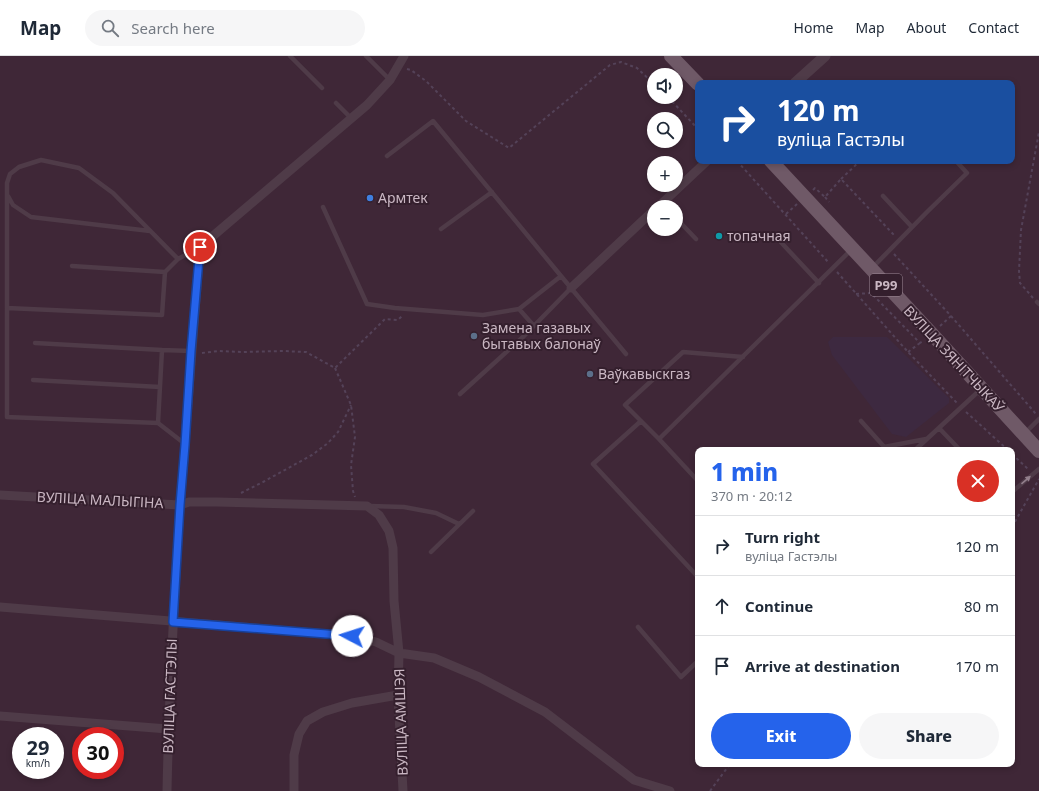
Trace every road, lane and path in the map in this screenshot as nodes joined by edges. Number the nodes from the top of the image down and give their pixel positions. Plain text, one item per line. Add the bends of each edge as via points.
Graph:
1 (290, 56) edge
2 (366, 56) edge
3 (404, 56) edge
4 (671, 56) edge
5 (825, 56) edge
6 (404, 73) dead end
7 (647, 77) edge
8 (390, 80) junction
9 (801, 80) edge
10 (695, 81) edge
11 (322, 88) dead end
12 (336, 102) dead end
13 (675, 104) edge
14 (351, 118) junction
15 (695, 125) edge
16 (1039, 132) edge
17 (387, 156) dead end
18 (704, 164) edge
19 (740, 164) edge
20 (774, 164) edge
21 (857, 164) edge
22 (959, 164) edge
23 (841, 179) junction
24 (492, 192) junction
25 (7, 194) junction
26 (883, 196) dead end
27 (824, 197) junction
28 (805, 198) junction
29 (668, 200) edge
30 (829, 202) dead end
31 (323, 207) dead end
32 (786, 214) junction
33 (647, 217) edge
34 (683, 225) edge
35 (912, 227) junction
36 (441, 229) dead end
37 (150, 231) junction
38 (777, 238) dead end
39 (696, 239) dead end
40 (899, 241) junction
41 (200, 247) junction
42 (853, 249) junction
43 (890, 250) junction
44 (178, 259) junction
45 (72, 266) dead end
46 (833, 268) junction
47 (871, 269) junction
48 (165, 272) junction
49 (561, 276) junction
50 (819, 283) junction
51 (571, 288) junction
52 (1038, 303) edge
53 (7, 308) junction
54 (407, 309) junction
55 (519, 309) junction
56 (534, 326) junction
57 (35, 343) dead end
58 (920, 343) dead end
59 (162, 350) junction
60 (195, 352) junction
61 (908, 352) junction
62 (626, 354) dead end
63 (742, 357) junction
64 (335, 368) junction
65 (33, 380) dead end
66 (160, 387) junction
67 (982, 389) junction
68 (460, 394) dead end
69 (351, 405) junction
70 (961, 408) junction
71 (1039, 418) edge
72 (641, 421) junction
73 (861, 421) dead end
74 (158, 423) junction
75 (939, 428) junction
76 (1023, 434) junction
77 (928, 438) junction
78 (659, 439) junction
79 (185, 445) junction
80 (884, 447) edge
81 (894, 447) edge
82 (918, 447) edge
83 (957, 447) edge
84 (1005, 447) edge
85 (1039, 451) edge
86 (1015, 457) edge
87 (1039, 469) edge
88 (1033, 474) junction
89 (695, 478) edge
90 (1039, 479) edge
91 (1015, 489) edge
92 (240, 494) dead end
93 (0, 495) edge
94 (180, 505) junction
95 (357, 505) junction
96 (367, 506) junction
97 (472, 511) dead end
98 (1015, 522) edge
99 (459, 524) junction
100 (431, 552) dead end
101 (695, 574) edge
102 (0, 608) edge
103 (173, 622) junction
104 (638, 627) dead end
105 (398, 653) junction
106 (695, 664) edge
107 (398, 695) junction
108 (0, 716) edge
109 (168, 729) junction
110 (728, 767) edge
111 (167, 791) edge
112 (294, 791) edge
113 (403, 791) edge
114 (670, 791) edge
115 (710, 791) edge

1 - 11 lane
2 - 8 lane
3 - 8 street
4 - 10 main road
5 - 9 street
6 - 7 path via 407,68 426,81 466,120 509,148 610,65 621,62 637,68
8 - 14 street via 367,106
12 - 14 lane
13 - 15 path
14 - 41 street
16 - 52 path via 1021,230 1020,271 1020,283
17 - 24 lane via 433,121
18 - 29 street
19 - 32 path
20 - 28 main road, ВУЛІЦА ЗЯНІТЧЫКАЎ / Р99
21 - 23 path
22 - 35 lane via 967,173
23 - 27 path
23 - 40 path
24 - 36 lane
24 - 49 lane
25 - 37 lane via 13,204 31,217
25 - 37 lane via 10,174 19,167 41,160 79,168 113,193
25 - 53 lane
26 - 35 lane
27 - 28 path via 815,188
27 - 30 path
28 - 32 path
28 - 42 main road, ВУЛІЦА ЗЯНІТЧЫКАЎ / Р99
31 - 54 lane via 367,304
32 - 46 path
33 - 51 street
34 - 39 lane
35 - 40 lane
37 - 44 lane
38 - 50 lane
40 - 43 lane
41 - 44 lane
41 - 60 street, ВУЛІЦА ГАСТЭЛЫ
42 - 46 lane
42 - 47 main road, ВУЛІЦА ЗЯНІТЧЫКАЎ / Р99
43 - 47 lane
43 - 71 path
44 - 48 lane
45 - 48 lane
46 - 50 lane
46 - 61 path
47 - 67 main road, ВУЛІЦА ЗЯНІТЧЫКАЎ / Р99
48 - 53 lane via 162,315
49 - 51 lane
49 - 55 lane
50 - 63 lane
51 - 56 lane
51 - 62 lane
53 - 74 lane via 7,416
54 - 55 lane via 483,315
54 - 64 path via 398,320 385,319
55 - 56 lane
56 - 68 lane
57 - 59 lane
58 - 61 path
59 - 60 lane
59 - 66 lane
60 - 64 path via 306,352
60 - 79 street, ВУЛІЦА ГАСТЭЛЫ
61 - 70 path
63 - 72 lane via 683,352 625,405
63 - 78 lane
64 - 69 path
65 - 66 lane
66 - 74 lane
67 - 70 lane
67 - 76 main road, ВУЛІЦА ЗЯНІТЧЫКАЎ / Р99
69 - 92 path via 338,432 328,443 312,455
69 - 95 path via 355,437 350,464
70 - 75 lane
70 - 84 path
71 - 76 lane
72 - 78 lane
72 - 101 lane via 593,464
73 - 80 lane
74 - 79 lane
75 - 77 lane
75 - 83 lane
76 - 85 main road, ВУЛІЦА ЗЯНІТЧЫКАЎ / Р99
77 - 81 lane
77 - 82 lane
78 - 89 lane
79 - 94 street, ВУЛІЦА ГАСТЭЛЫ
86 - 88 path
87 - 88 lane
91 -> 88 lane
90 - 98 path
93 - 94 street, ВУЛІЦА МАЛЫГІНА
94 - 95 street, ВУЛІЦА МАЛЫГІНА via 189,502 217,502
94 - 103 street, ВУЛІЦА ГАСТЭЛЫ
95 - 96 street, ВУЛІЦА МАЛЫГІНА
96 - 99 lane via 404,507 436,513
96 - 105 street, ВУЛІЦА АМШЭЯ via 379,515 389,531 393,548
97 - 99 lane
99 - 100 lane
102 - 103 street
103 - 105 street via 352,636 376,642
103 - 109 street, ВУЛІЦА ГАСТЭЛЫ
104 - 106 lane via 681,677
105 - 107 street, ВУЛІЦА АМШЭЯ
105 - 114 street via 434,658 479,677 545,712 634,780
107 - 112 street via 352,703 323,712 308,721 299,734 294,755
107 - 113 street, ВУЛІЦА АМШЭЯ
108 - 109 street
109 - 111 street, ВУЛІЦА ГАСТЭЛЫ
110 - 115 path

